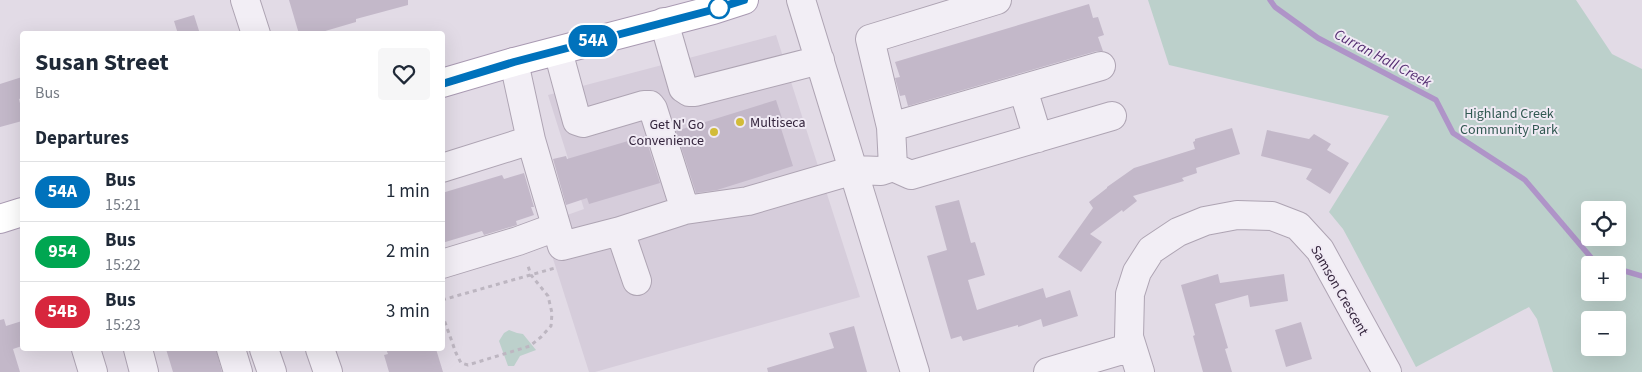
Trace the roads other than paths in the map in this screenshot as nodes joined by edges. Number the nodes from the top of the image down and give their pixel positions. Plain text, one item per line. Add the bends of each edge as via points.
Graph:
1 (245, 0) edge
2 (744, 0) edge
3 (801, 0) edge
4 (997, 0) edge
5 (664, 22) junction
6 (255, 31) edge
7 (558, 51) junction
8 (820, 60) junction
9 (514, 62) junction
10 (1101, 66) dead end
11 (445, 83) edge
12 (1023, 89) junction
13 (1112, 116) dead end
14 (891, 127) junction
15 (1038, 138) junction
16 (531, 140) junction
17 (445, 167) edge
18 (893, 167) junction
19 (854, 170) junction
20 (685, 210) junction
21 (20, 213) edge
22 (0, 219) edge
23 (556, 227) junction
24 (620, 231) junction
25 (445, 263) edge
26 (637, 281) dead end
27 (87, 351) edge
28 (139, 351) edge
29 (232, 351) edge
30 (265, 351) edge
31 (321, 351) edge
32 (1136, 360) edge
33 (93, 372) edge
34 (144, 372) edge
35 (238, 372) edge
36 (272, 372) edge
37 (328, 372) edge
38 (915, 372) edge
39 (1048, 372) edge
40 (1387, 372) edge

1 - 6 street
2 - 5 main road
3 - 8 street
4 - 14 street via 870,39
5 - 7 main road
5 - 8 street via 688,92
7 - 9 main road
7 - 20 street via 576,121 650,105
8 - 19 street
9 - 11 main road
9 - 16 street
10 - 12 street
12 - 14 street
12 - 15 street
13 - 15 street
14 - 18 street
15 - 18 street via 911,175
16 - 17 street
16 - 23 street
18 - 19 street via 881,171
19 - 20 street via 748,201
19 - 38 street
20 - 24 street
21 - 22 main road
23 - 24 street via 562,246
23 - 25 street
24 - 26 street
27 - 33 street
28 - 34 street
29 - 35 street
30 - 36 street
31 - 37 street
32 - 39 street, Samson Crescent
32 - 40 street, Samson Crescent via 1129,337 1130,294 1136,272 1151,250 1178,232 1206,221 1237,215 1272,216 1298,226 1320,250

